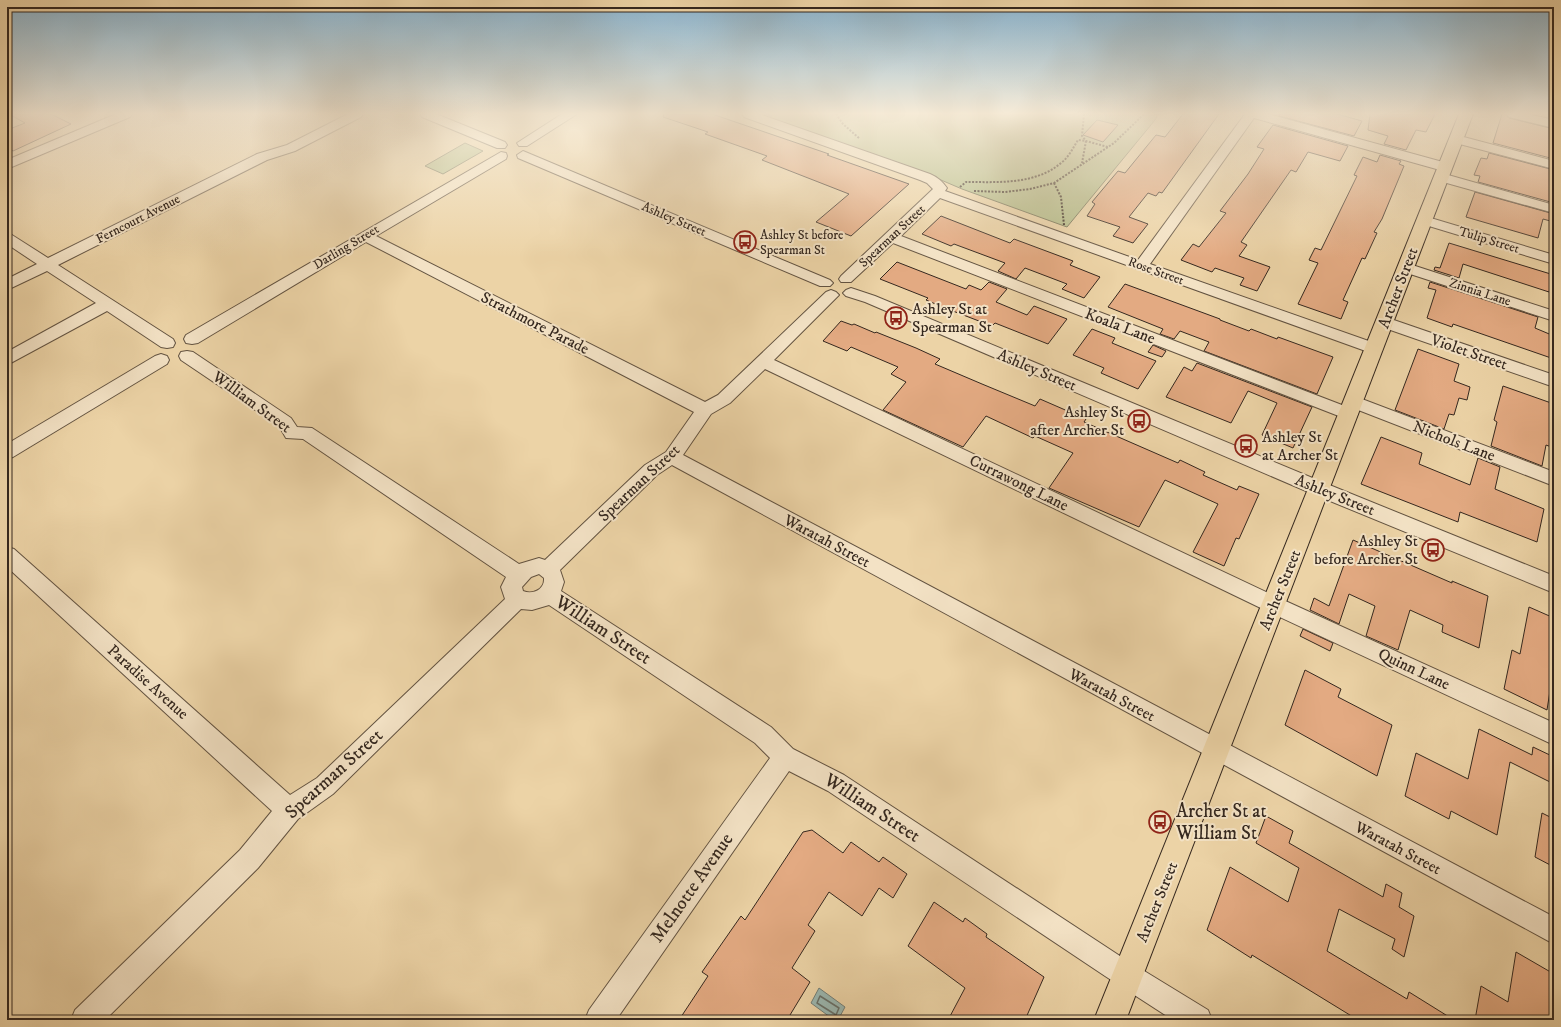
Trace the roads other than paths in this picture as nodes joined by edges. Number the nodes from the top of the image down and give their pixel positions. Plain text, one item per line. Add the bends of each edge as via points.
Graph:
1 (252, 162) edge
2 (484, 162) edge
3 (551, 162) edge
4 (883, 162) edge
5 (1216, 162) edge
6 (1410, 162) edge
7 (1447, 162) edge
8 (1539, 162) edge
9 (1554, 166) edge
10 (1443, 172) junction
11 (938, 189) junction
12 (1554, 209) edge
13 (1424, 220) junction
14 (365, 236) junction
15 (891, 237) junction
16 (7, 238) edge
17 (1554, 260) edge
18 (48, 264) junction
19 (1141, 266) junction
20 (1406, 268) junction
21 (7, 285) edge
22 (848, 286) junction
23 (828, 289) junction
24 (107, 304) junction
25 (1554, 316) edge
26 (1385, 322) junction
27 (167, 343) junction
28 (189, 348) junction
29 (1374, 349) junction
30 (7, 359) edge
31 (161, 360) junction
32 (763, 361) junction
33 (1554, 381) edge
34 (1351, 408) junction
35 (705, 410) junction
36 (7, 452) edge
37 (672, 457) junction
38 (1554, 479) edge
39 (1320, 489) junction
40 (7, 555) edge
41 (548, 569) junction
42 (518, 574) junction
43 (1554, 585) edge
44 (549, 594) junction
45 (518, 599) junction
46 (1274, 605) junction
47 (1554, 734) edge
48 (1217, 751) junction
49 (785, 757) junction
50 (289, 810) junction
51 (1554, 931) edge
52 (1128, 976) junction
53 (86, 1020) edge
54 (598, 1020) edge
55 (1110, 1020) edge
56 (1198, 1020) edge

1 - 18 street, Ferncourt Avenue
2 - 14 street, Darling Street
3 - 23 street, Ashley Street
4 - 11 street, Rose Street via 925,177
5 - 19 street
6 - 10 street
7 - 10 main road, Archer Street
8 - 9 street
10 - 12 street
10 - 13 main road, Archer Street
11 - 15 street, Spearman Street
11 - 19 street, Rose Street
13 - 17 street, Tulip Street
13 - 20 main road, Archer Street
14 - 28 street, Darling Street
14 - 35 street, Strathmore Parade
15 - 22 street, Spearman Street
15 - 34 street, Koala Lane
16 - 18 street
18 - 21 street, Ferncourt Avenue
18 - 24 street
19 - 29 street, Rose Street
20 - 25 street, Zinnia Lane
20 - 26 main road, Archer Street
22 - 23 street via 834,278
22 - 39 street, Ashley Street via 870,299
23 - 32 street, Spearman Street
24 - 27 street
24 - 30 street
26 - 29 main road, Archer Street
26 - 33 street, Violet Street
27 - 28 street via 180,338
27 - 31 street via 159,350 158,357
28 - 31 street via 176,361
28 - 42 street, William Street via 285,422 292,432 306,433
29 - 34 main road, Archer Street
31 - 36 street
32 - 35 street, Spearman Street via 724,399
32 - 46 street, Currawong Lane
34 - 38 street, Nichols Lane
34 - 39 main road, Archer Street
35 - 37 street, Spearman Street
37 - 41 street, Spearman Street via 651,470
37 - 48 street, Waratah Street
39 - 43 street, Ashley Street
39 - 46 main road, Archer Street
40 - 50 street, Paradise Avenue
41 - 42 street via 533,567
41 - 44 street via 555,581
42 - 45 street via 512,592
44 - 45 street via 530,602
44 - 49 street, William Street via 763,735
45 - 50 street, Spearman Street via 325,786
46 - 47 street, Quinn Lane
46 - 48 main road, Archer Street
48 - 51 street, Waratah Street
48 - 52 main road, Archer Street
49 - 52 street, William Street via 836,783
49 - 54 street, Melnotte Avenue
50 - 53 street, Spearman Street via 249,859
52 - 55 main road, Archer Street
52 - 56 street, William Street

